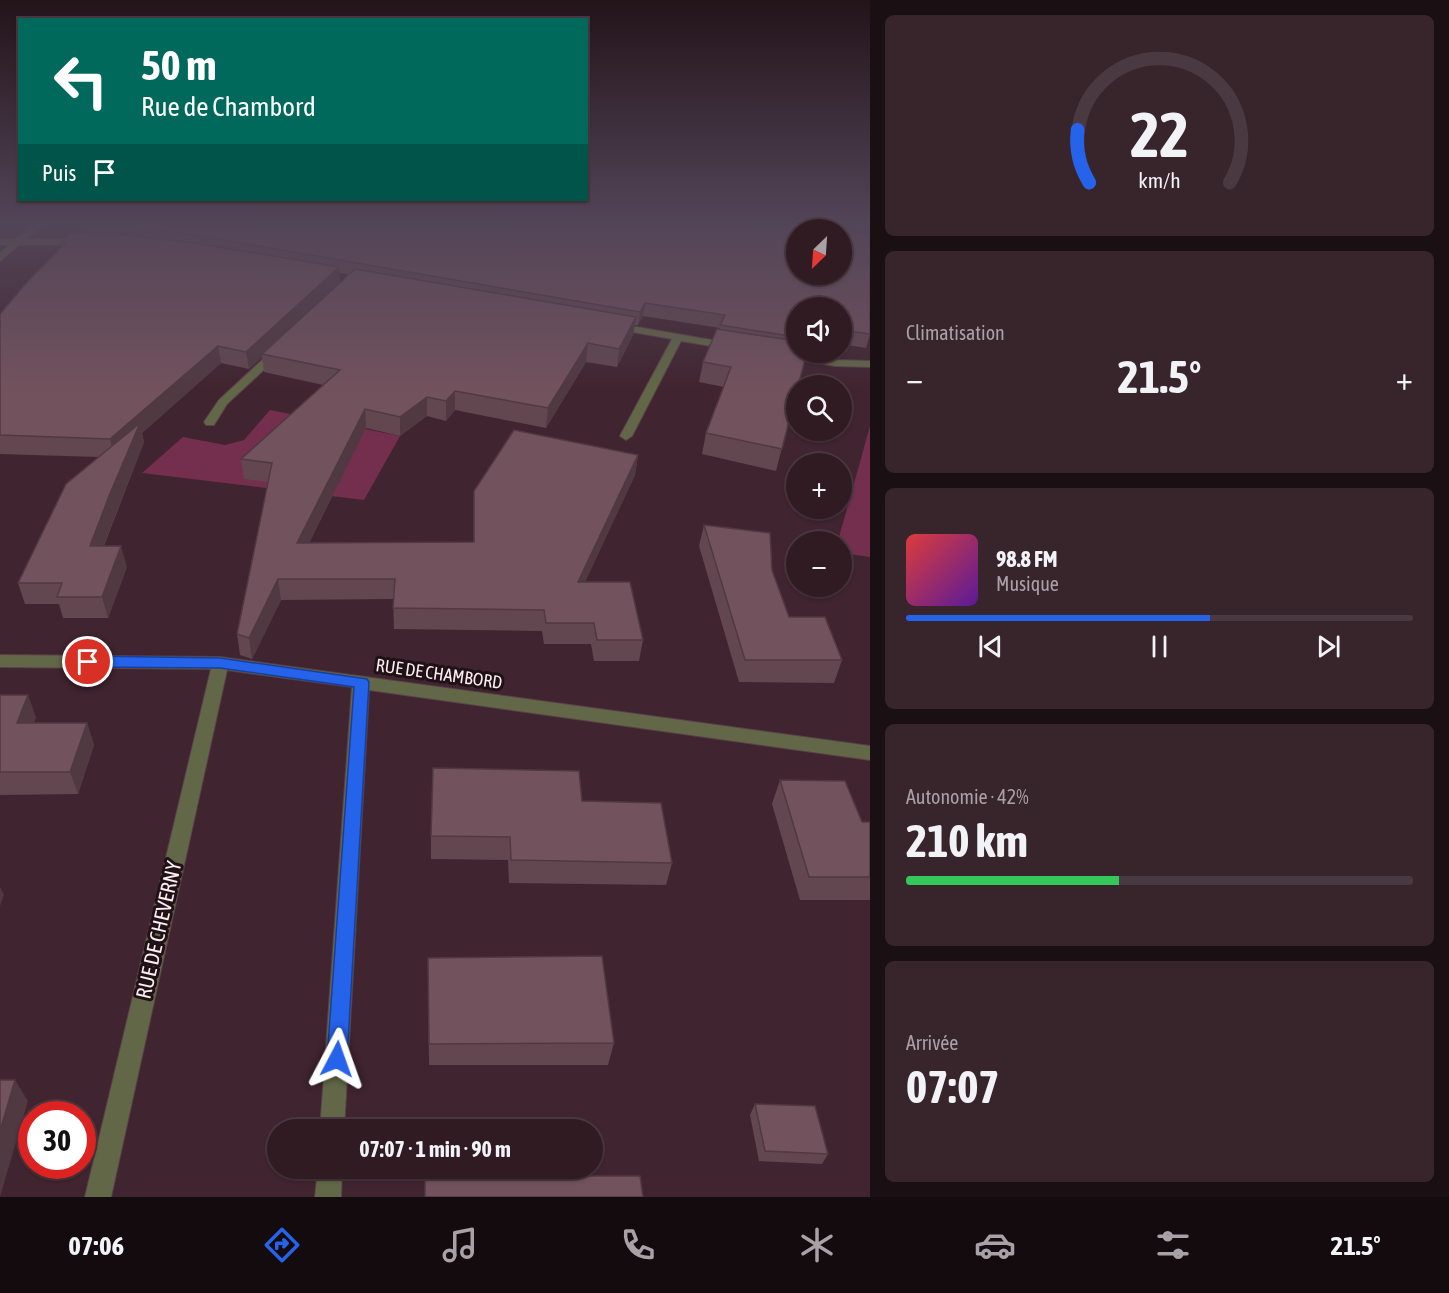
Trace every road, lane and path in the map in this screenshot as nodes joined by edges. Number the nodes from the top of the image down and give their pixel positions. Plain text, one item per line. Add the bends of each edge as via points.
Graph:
1 (608, 325) edge
2 (678, 337) junction
3 (284, 346) edge
4 (738, 348) edge
5 (770, 353) edge
6 (870, 364) edge
7 (210, 422) dead end
8 (626, 436) dead end
9 (0, 661) edge
10 (220, 663) junction
11 (361, 682) junction
12 (870, 753) edge
13 (333, 1119) edge
14 (329, 1179) edge
15 (98, 1197) edge
16 (328, 1197) edge

1 - 2 street
2 - 4 street
2 - 8 street
3 - 7 street via 223,402
5 - 6 street
9 - 10 street, RUE DE CHAMBORD
10 - 11 street, RUE DE CHAMBORD
10 - 15 street, RUE DE CHEVERNY
11 - 12 street, RUE DE CHAMBORD
11 - 13 street
14 - 16 street

